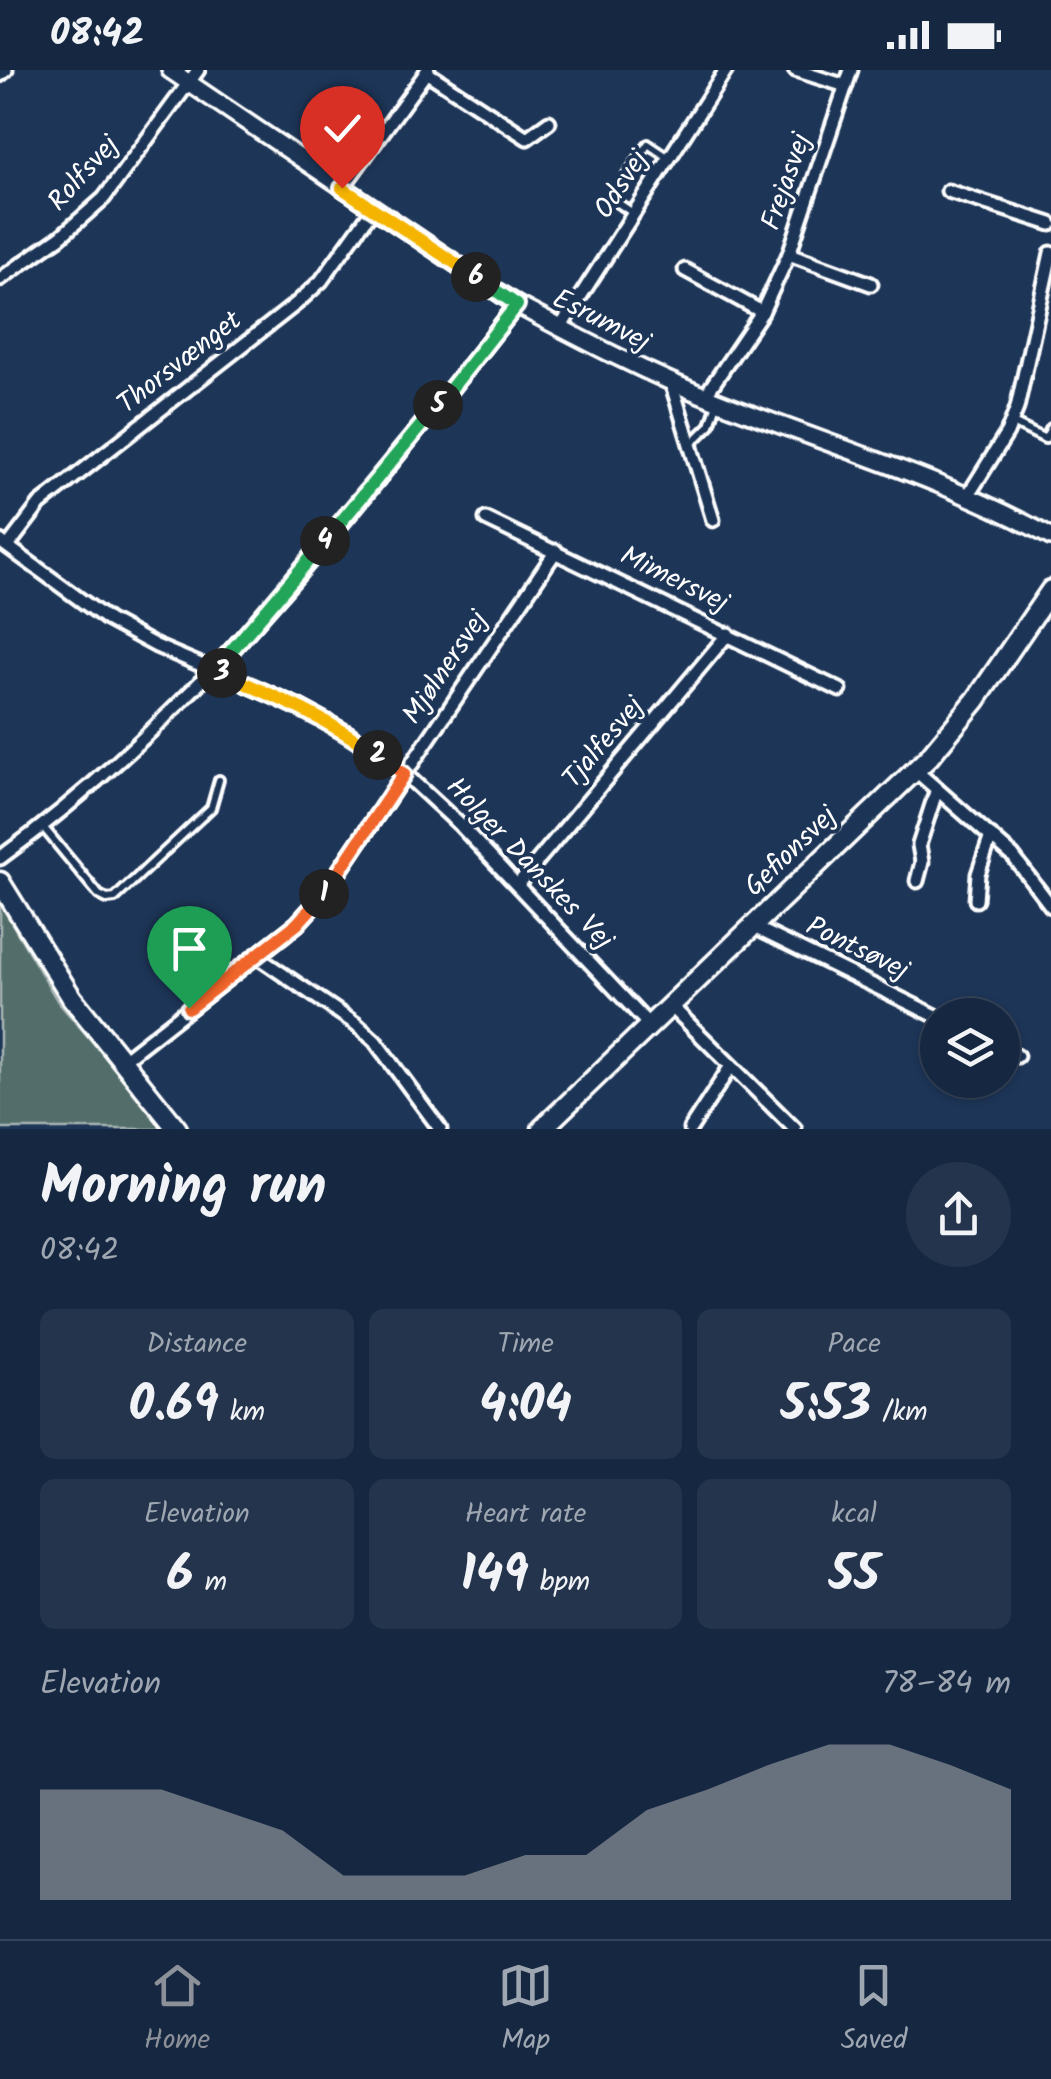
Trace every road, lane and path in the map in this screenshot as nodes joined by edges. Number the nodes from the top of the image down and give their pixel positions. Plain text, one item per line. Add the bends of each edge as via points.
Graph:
1 (6, 70) edge
2 (170, 70) edge
3 (198, 70) edge
4 (726, 70) edge
5 (796, 70) edge
6 (851, 70) edge
7 (427, 71) edge
8 (0, 75) edge
9 (187, 84) junction
10 (846, 86) junction
11 (549, 122) dead end
12 (669, 158) junction
13 (342, 188) junction
14 (948, 191) dead end
15 (374, 209) junction
16 (634, 213) junction
17 (1051, 224) edge
18 (1051, 253) edge
19 (789, 254) junction
20 (685, 270) dead end
21 (0, 278) edge
22 (871, 284) dead end
23 (1045, 302) edge
24 (517, 305) junction
25 (762, 312) junction
26 (560, 328) junction
27 (671, 382) junction
28 (711, 399) junction
29 (1011, 422) junction
30 (1051, 428) edge
31 (690, 444) junction
32 (967, 497) junction
33 (486, 519) dead end
34 (712, 520) dead end
35 (1051, 538) edge
36 (4, 544) edge
37 (556, 551) junction
38 (1051, 590) edge
39 (728, 634) junction
40 (215, 670) junction
41 (840, 690) dead end
42 (916, 770) junction
43 (404, 774) junction
44 (220, 780) dead end
45 (937, 789) junction
46 (43, 827) junction
47 (991, 836) junction
48 (0, 858) edge
49 (917, 881) dead end
50 (0, 882) edge
51 (518, 884) junction
52 (976, 900) dead end
53 (1051, 906) edge
54 (754, 926) junction
55 (256, 956) junction
56 (671, 1006) junction
57 (920, 1008) edge
58 (650, 1026) junction
59 (122, 1061) junction
60 (731, 1066) junction
61 (178, 1129) edge
62 (440, 1129) edge
63 (542, 1129) edge
64 (690, 1129) edge
65 (795, 1129) edge

1 - 8 street
2 - 9 street, Esrumvej
3 - 9 street, Rolfsvej
4 - 12 street, Odsvej
5 - 10 street
6 - 10 street, Frejasvej
7 - 11 street via 527,138
7 - 13 street
9 - 13 street, Esrumvej
9 - 21 street, Rolfsvej via 104,198
10 - 19 street, Frejasvej
12 - 16 street, Odsvej
12 - 16 lane via 648,144 612,198
13 - 15 street, Esrumvej
14 - 17 street
15 - 24 street, Esrumvej
15 - 36 street, Thorsvænget via 321,280 40,504
16 - 26 street, Odsvej
18 - 23 street
19 - 22 street, Frejasvej
19 - 25 street, Frejasvej
20 - 25 street
23 - 29 street
24 - 26 street, Esrumvej
24 - 40 street
25 - 28 street, Frejasvej
26 - 27 street, Esrumvej
27 - 28 street, Esrumvej
27 - 31 street
28 - 31 lane via 710,425
28 - 32 street, Esrumvej
29 - 30 lane via 1045,439
29 - 32 street
31 - 34 street
32 - 35 street, Esrumvej
33 - 37 street, Mimersvej
36 - 40 street, Holger Danskes Vej via 108,620
37 - 39 street, Mimersvej
37 - 43 street, Mjølnersvej
38 - 42 main road, Gefionsvej via 976,700
39 - 41 street, Mimersvej
39 - 51 street, Tjalfesvej
40 - 43 street, Holger Danskes Vej via 348,733
40 - 46 street
42 - 45 street
42 - 54 main road, Gefionsvej
43 - 51 street, Holger Danskes Vej
43 - 55 street, Mjølnersvej via 321,898
44 - 46 lane via 211,808 115,898 98,895
45 - 47 street
45 - 49 street via 919,845
46 - 48 street
47 - 52 street
47 - 53 street
50 - 59 main road via 72,998
51 - 58 street, Holger Danskes Vej
54 - 56 main road, Gefionsvej
54 - 57 street, Pontsøvej
55 - 59 street, Mjølnersvej
55 - 62 street via 356,1024
56 - 58 main road, Gefionsvej
56 - 60 street
58 - 63 main road, Gefionsvej
59 - 61 main road
60 - 64 street
60 - 65 street

